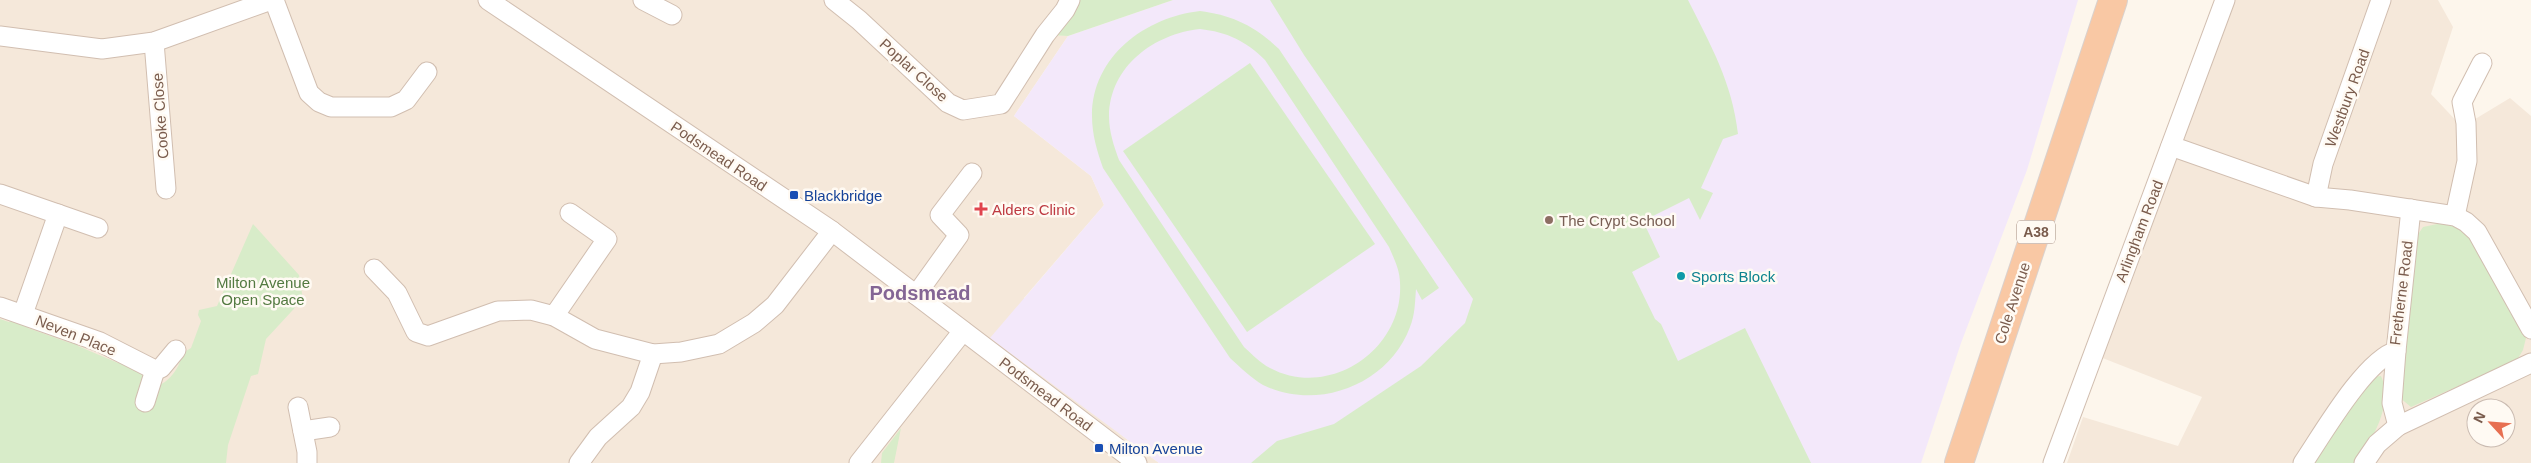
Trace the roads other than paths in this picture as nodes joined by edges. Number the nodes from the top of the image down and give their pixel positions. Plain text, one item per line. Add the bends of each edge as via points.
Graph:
1 (273, 0) edge
2 (488, 0) edge
3 (644, 0) edge
4 (834, 0) edge
5 (1070, 0) edge
6 (2113, 0) edge
7 (2225, 0) edge
8 (2381, 0) edge
9 (672, 15) dead end
10 (0, 36) edge
11 (154, 42) junction
12 (2482, 63) dead end
13 (427, 72) dead end
14 (2171, 146) junction
15 (972, 173) dead end
16 (166, 190) dead end
17 (0, 194) edge
18 (2316, 197) junction
19 (2411, 209) junction
20 (570, 213) dead end
21 (58, 214) junction
22 (2461, 219) junction
23 (98, 228) dead end
24 (832, 231) junction
25 (374, 269) dead end
26 (916, 295) junction
27 (0, 306) edge
28 (23, 314) junction
29 (554, 316) junction
30 (2531, 329) edge
31 (963, 331) junction
32 (176, 350) dead end
33 (2396, 351) junction
34 (654, 354) junction
35 (2531, 363) edge
36 (155, 370) junction
37 (145, 402) dead end
38 (298, 407) dead end
39 (2398, 426) junction
40 (330, 427) dead end
41 (303, 431) junction
42 (307, 463) edge
43 (579, 463) edge
44 (859, 463) edge
45 (1137, 463) edge
46 (1959, 463) edge
47 (2053, 463) edge
48 (2303, 463) edge
49 (2364, 463) edge

1 - 11 street
1 - 13 street via 309,93 319,102 331,106 391,107 406,100
2 - 24 street, Podsmead Road
3 - 9 street
4 - 5 street, Poplar Close via 948,102 963,110 1001,104
6 - 46 highway, Cole Avenue / A38
7 - 14 street, Arlingham Road
8 - 18 street, Westbury Road via 2323,164
10 - 11 street via 102,49
11 - 16 street, Cooke Close
12 - 22 street via 2462,102 2467,161
14 - 18 street
14 - 47 street, Arlingham Road
15 - 26 street via 940,215 960,235
17 - 21 street
18 - 19 street
19 - 22 street
19 - 33 street, Fretherne Road
20 - 29 street via 607,239
21 - 23 street
21 - 28 street, Neven Place
22 - 30 street via 2477,232
24 - 26 street, Podsmead Road
24 - 34 street via 775,305 754,323 719,344
25 - 29 street via 397,293 416,332 428,336 498,311 530,310
26 - 31 street, Podsmead Road
27 - 28 street, Neven Place
28 - 36 street, Neven Place via 100,342
29 - 34 street via 595,339
31 - 44 street
31 - 45 street, Podsmead Road
32 - 36 street via 161,368
33 - 39 street via 2392,403
33 - 48 street, Fretherne Road via 2376,363 2360,381
34 - 43 street via 631,407 598,437
35 - 39 street
36 - 37 street
38 - 41 street
39 - 49 street via 2377,444
40 - 41 street
41 - 42 street

